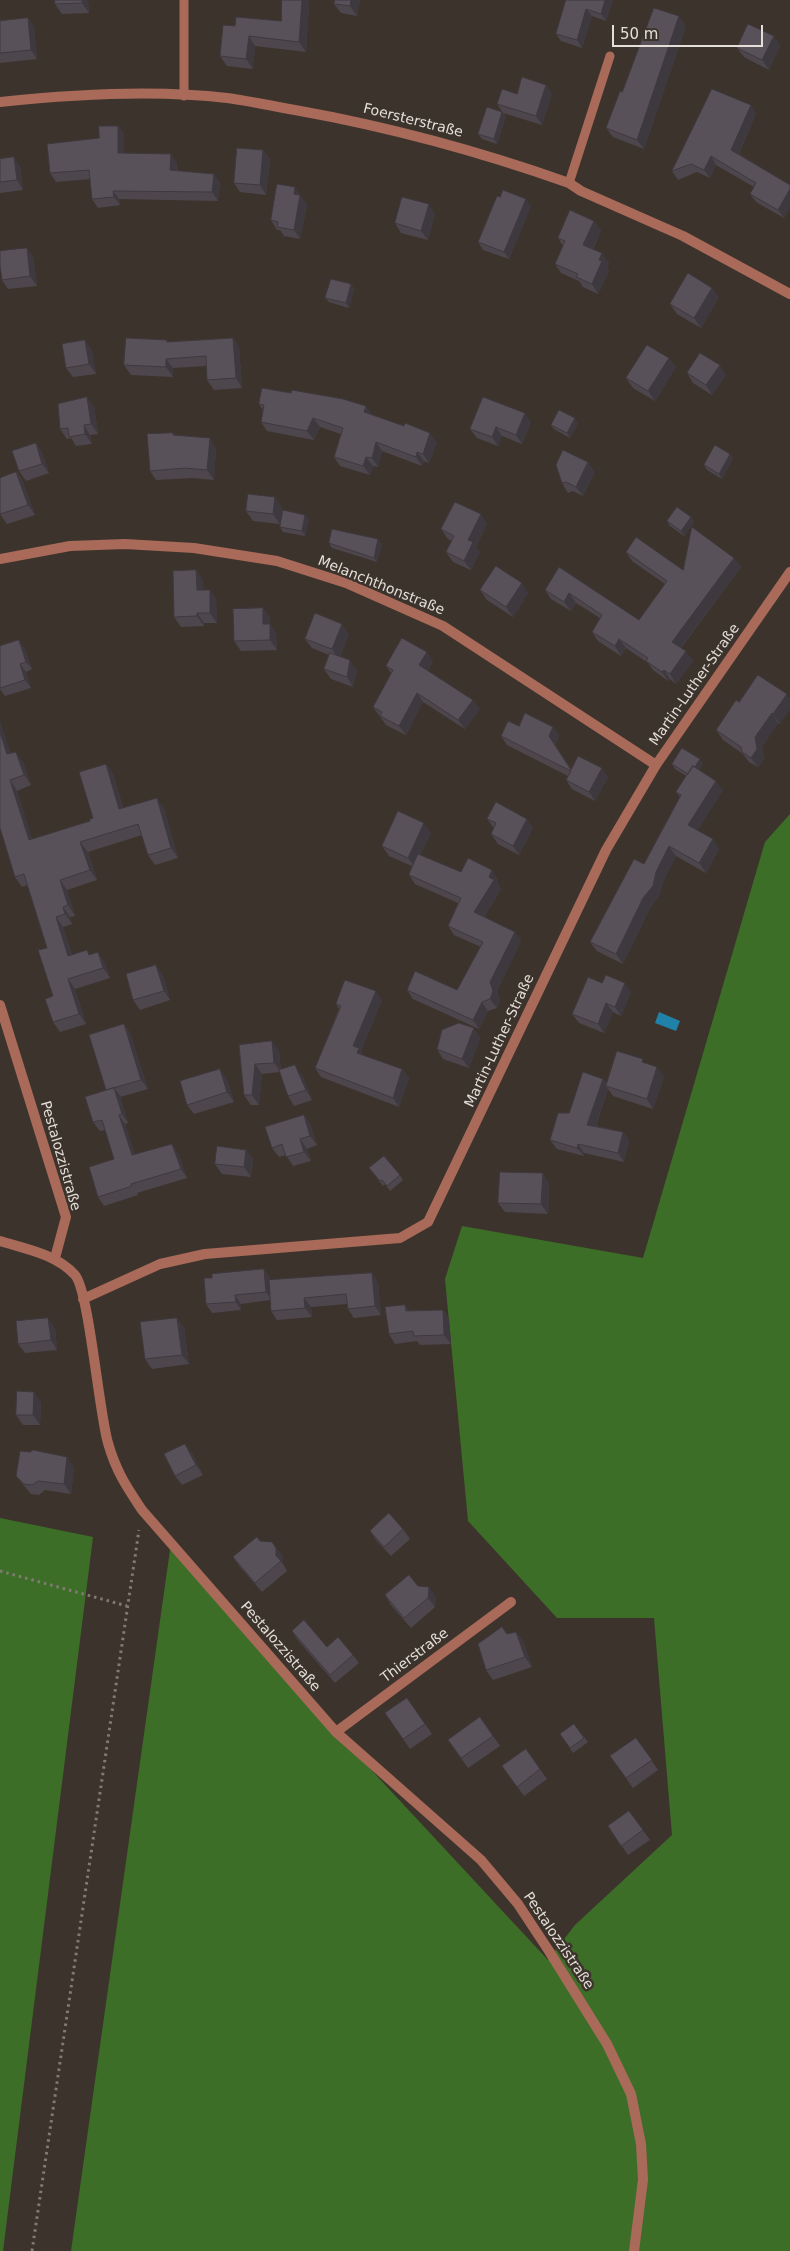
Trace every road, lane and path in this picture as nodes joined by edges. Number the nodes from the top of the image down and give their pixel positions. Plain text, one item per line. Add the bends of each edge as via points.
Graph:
1 (184, 0) edge
2 (610, 56) dead end
3 (184, 96) junction
4 (0, 102) edge
5 (569, 183) junction
6 (790, 294) edge
7 (0, 559) edge
8 (790, 572) edge
9 (656, 765) junction
10 (0, 1005) edge
11 (0, 1241) edge
12 (55, 1258) junction
13 (83, 1299) junction
14 (142, 1510) junction
15 (0, 1571) edge
16 (510, 1602) dead end
17 (127, 1606) junction
18 (336, 1732) junction
19 (32, 2251) edge
20 (634, 2251) edge

1 - 3 lane
2 - 5 lane
3 - 4 street, Foersterstraße via 53,96
3 - 5 street, Foersterstraße via 227,98 354,120 456,145
5 - 6 street, Foersterstraße via 683,236
7 - 9 street, Melanchthonstraße via 70,546 125,544 194,548 277,561 346,583 444,626
8 - 9 street, Martin-Luther-Straße
9 - 13 street, Martin-Luther-Straße via 606,850 428,1222 400,1238 204,1254 160,1264
10 - 12 street, Pestalozzistraße via 66,1216
11 - 12 street
12 - 13 street, Pestalozzistraße via 77,1276
13 - 14 street, Pestalozzistraße via 107,1441 119,1476
14 - 17 path
14 - 18 street, Pestalozzistraße
15 - 17 path
16 - 18 street, Thierstraße
17 - 19 path
18 - 20 street, Pestalozzistraße via 481,1860 523,1912 606,2044 631,2094 641,2144 642,2180

